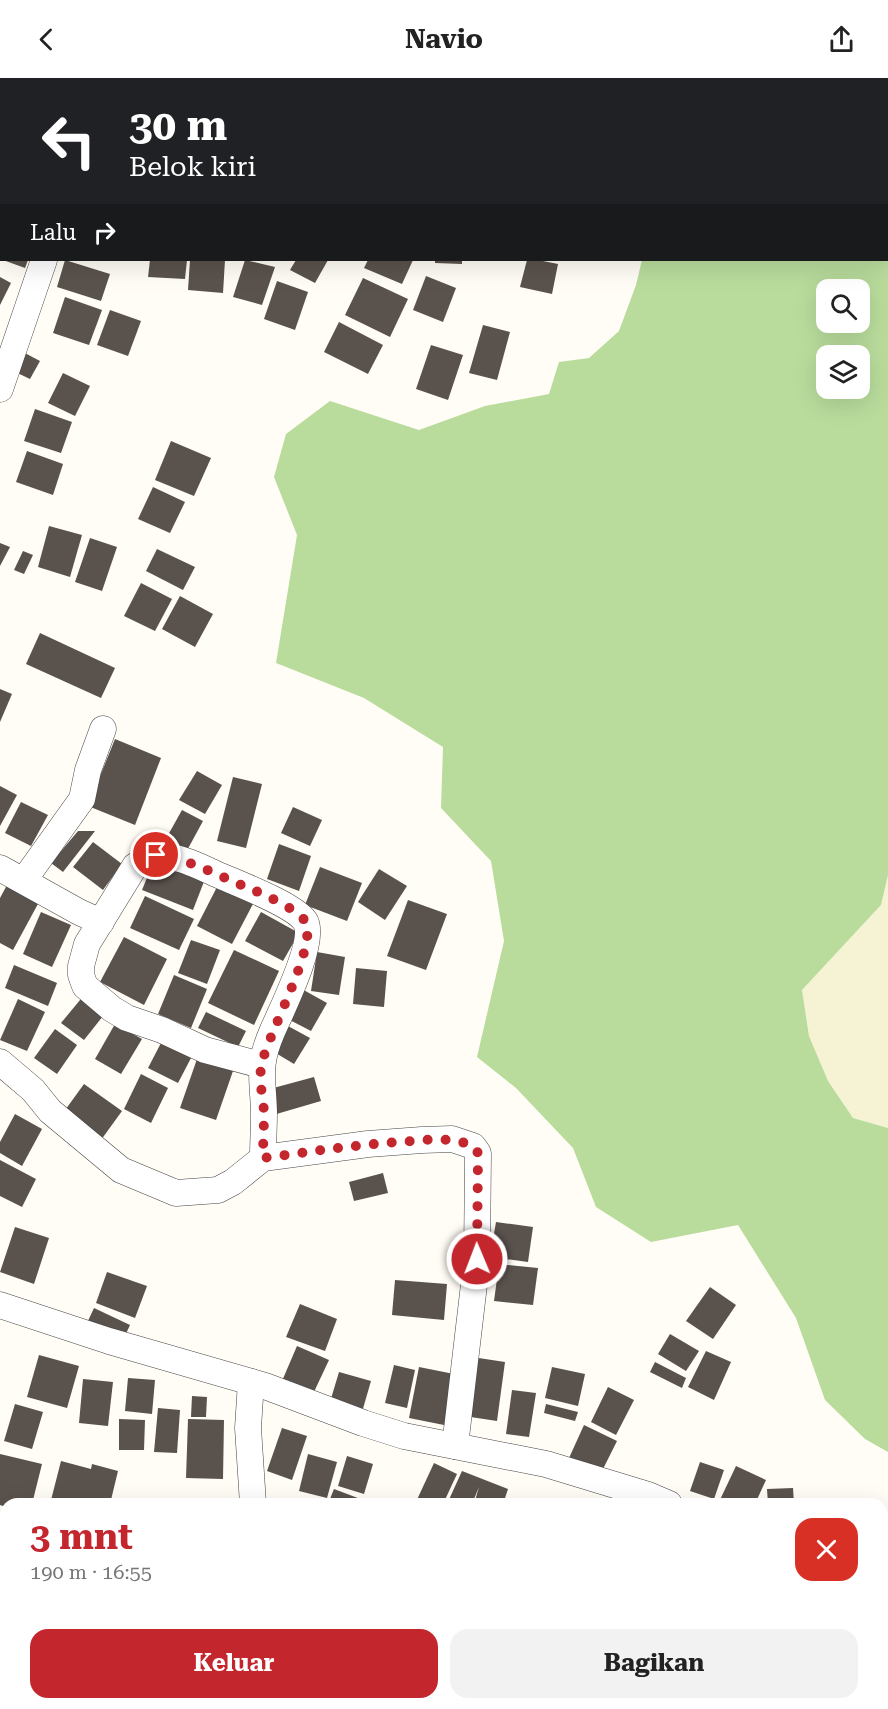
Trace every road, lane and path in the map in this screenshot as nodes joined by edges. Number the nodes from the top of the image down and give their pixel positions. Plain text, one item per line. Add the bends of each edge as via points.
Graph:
1 (44, 261) edge
2 (0, 389) edge
3 (103, 729) dead end
4 (0, 868) edge
5 (24, 880) junction
6 (101, 922) junction
7 (0, 1062) edge
8 (261, 1065) junction
9 (263, 1158) junction
10 (0, 1305) edge
11 (251, 1382) junction
12 (455, 1446) junction
13 (254, 1498) edge
14 (655, 1498) edge

1 - 2 street
3 - 5 street via 87,770 82,799
4 - 5 street
5 - 6 street
6 - 8 street via 87,944 81,966 86,986 127,1018 205,1050
6 - 8 street via 135,866 156,855 199,866 254,890 304,919 308,926 303,957
7 - 9 street via 33,1090 50,1111 121,1170 176,1193 218,1190
8 - 9 street
9 - 12 street via 368,1144 452,1139 473,1146 478,1153 477,1259
10 - 11 street
11 - 12 street via 404,1436
11 - 13 street via 248,1428
12 - 14 street via 546,1464

